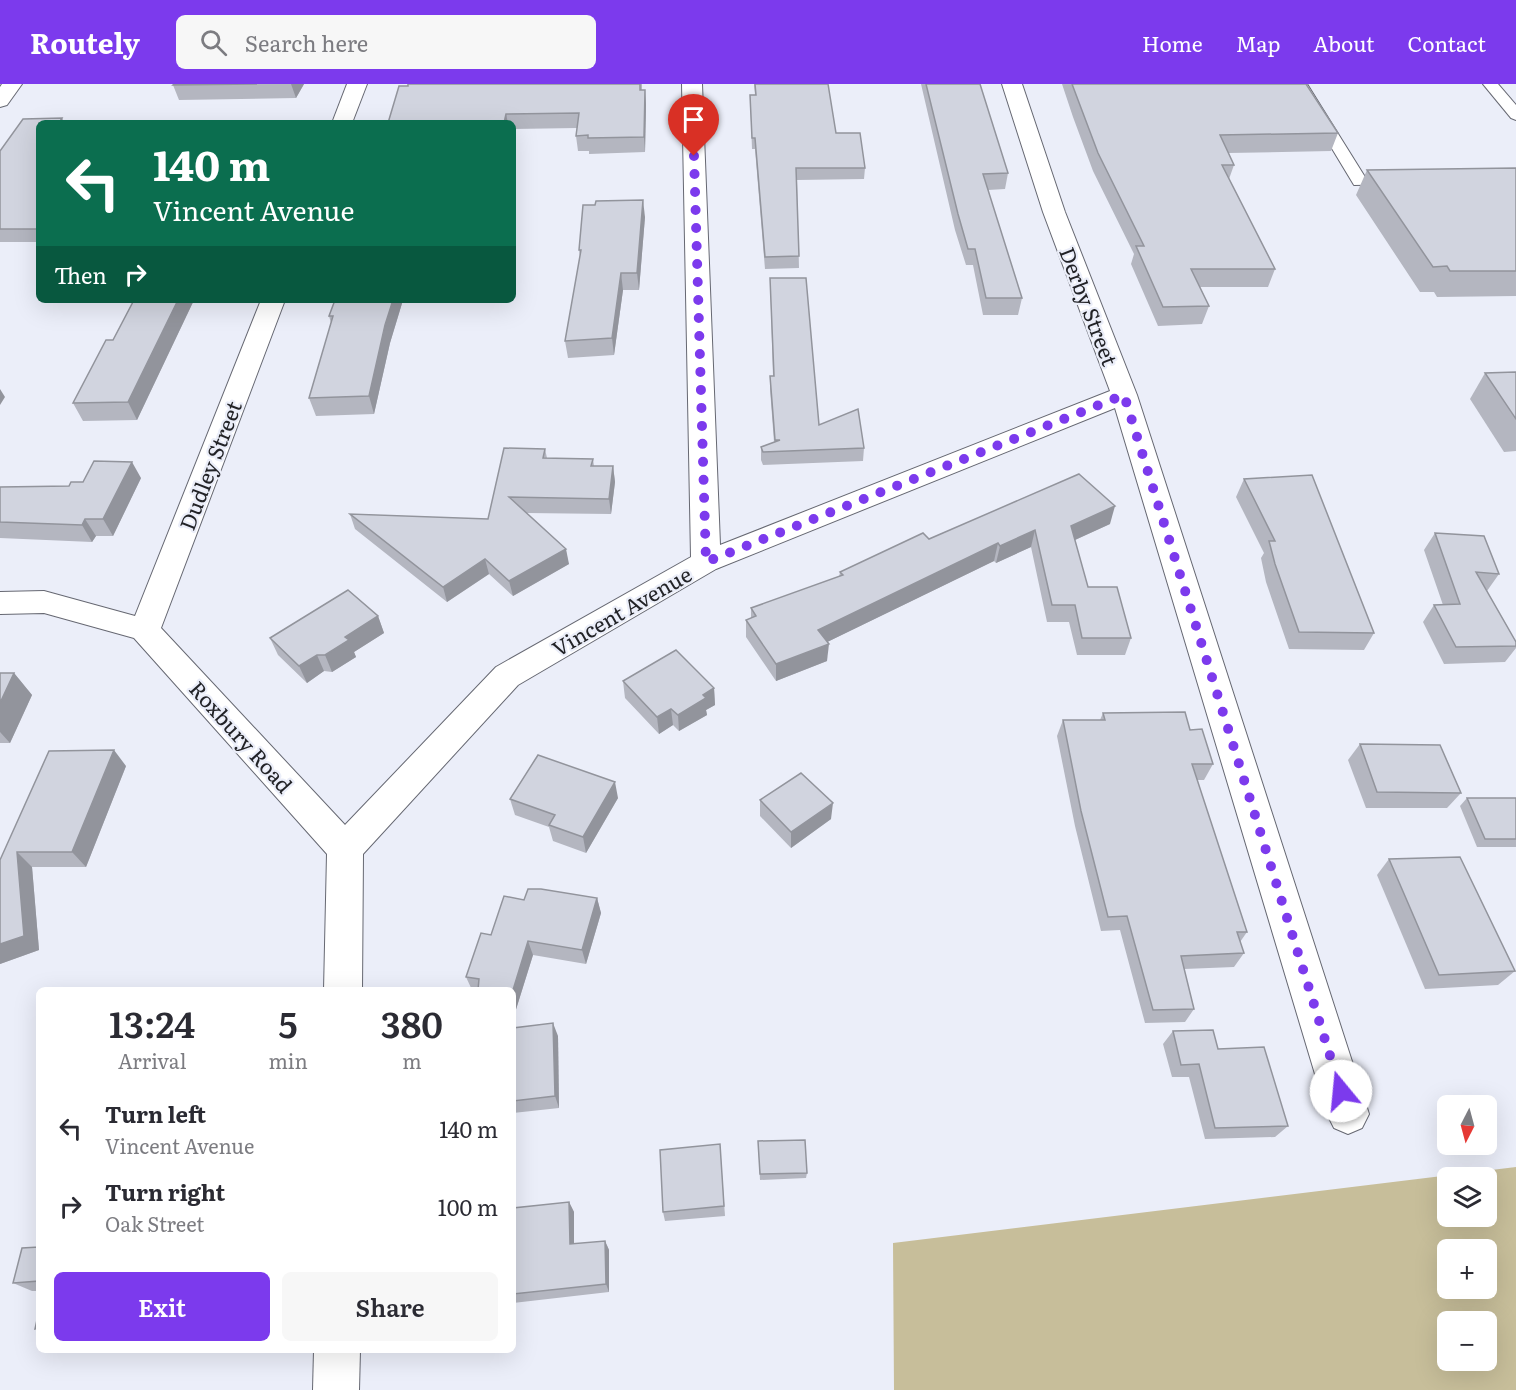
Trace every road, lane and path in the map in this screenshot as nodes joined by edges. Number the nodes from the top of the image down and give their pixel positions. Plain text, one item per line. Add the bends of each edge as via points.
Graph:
1 (12, 84) edge
2 (357, 84) edge
3 (692, 84) edge
4 (1012, 84) edge
5 (1300, 84) edge
6 (1490, 84) edge
7 (0, 101) edge
8 (1516, 114) edge
9 (343, 120) edge
10 (1407, 181) edge
11 (272, 303) edge
12 (1124, 395) junction
13 (706, 562) junction
14 (0, 603) edge
15 (145, 630) junction
16 (345, 849) junction
17 (343, 987) edge
18 (1348, 1114) dead end
19 (337, 1353) edge
20 (336, 1390) edge

1 - 7 street
2 - 9 street
3 - 13 street
4 - 12 street, Derby Street via 1054,212
5 - 10 lane via 1360,182
6 - 8 lane
11 - 15 street, Dudley Street
12 - 13 street, Vincent Avenue
12 - 18 street, Derby Street
13 - 16 street, Vincent Avenue via 507,676
14 - 15 street via 44,602
15 - 16 street, Roxbury Road
16 - 17 street
19 - 20 street

